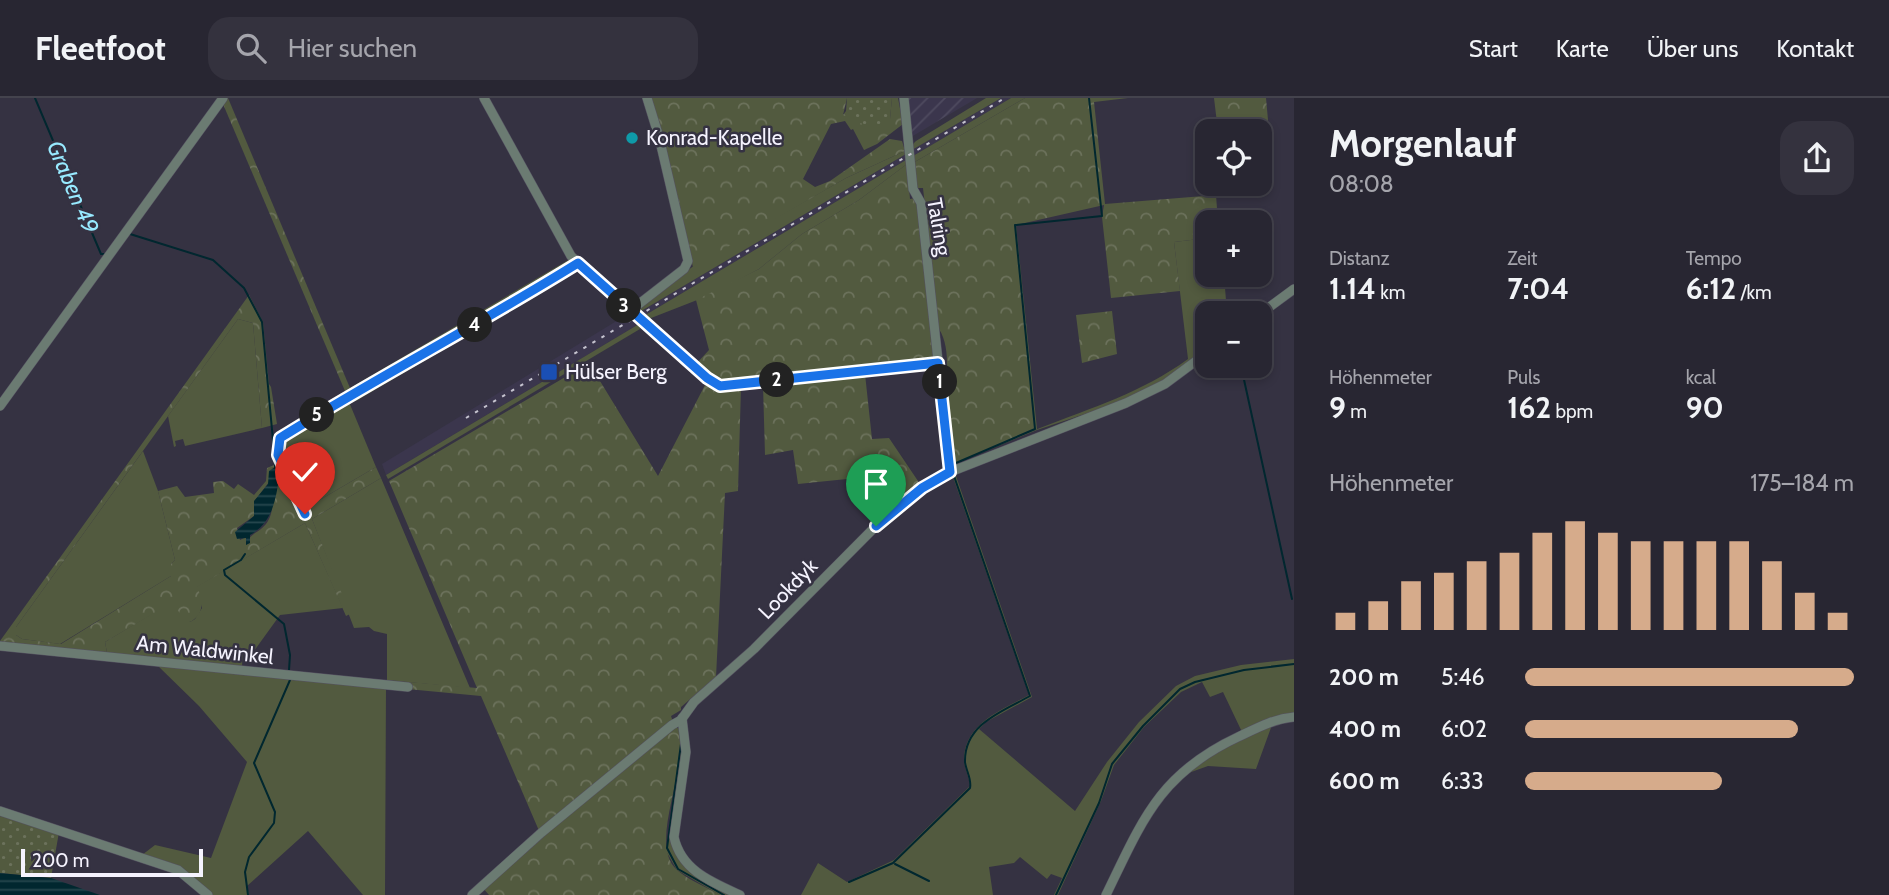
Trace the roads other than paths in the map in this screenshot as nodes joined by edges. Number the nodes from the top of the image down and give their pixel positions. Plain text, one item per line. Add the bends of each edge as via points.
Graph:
1 (223, 98) edge
2 (484, 98) edge
3 (647, 98) edge
4 (904, 98) edge
5 (578, 263) junction
6 (1294, 289) edge
7 (1272, 305) edge
8 (630, 311) junction
9 (1195, 362) edge
10 (938, 363) junction
11 (0, 406) edge
12 (950, 472) junction
13 (305, 514) dead end
14 (0, 646) edge
15 (408, 687) dead end
16 (1294, 717) edge
17 (682, 718) junction
18 (0, 811) edge
19 (208, 895) edge
20 (472, 895) edge
21 (740, 895) edge
22 (1106, 895) edge

1 - 11 street
2 - 5 street
3 - 8 street via 688,261
4 - 10 street, Talring
5 - 8 street
5 - 13 street via 280,438 278,455
6 - 7 street
8 - 10 street via 720,386
9 - 12 street, Lookdyk via 1165,384 1126,403
10 - 12 street, Talring
12 - 17 street, Lookdyk via 922,488 876,526
14 - 15 street, Am Waldwinkel
16 - 22 street via 1272,721 1233,739 1178,775 1148,810
17 - 20 street, Lookdyk
17 - 21 street via 686,752 676,848 692,869
18 - 19 street via 178,870

